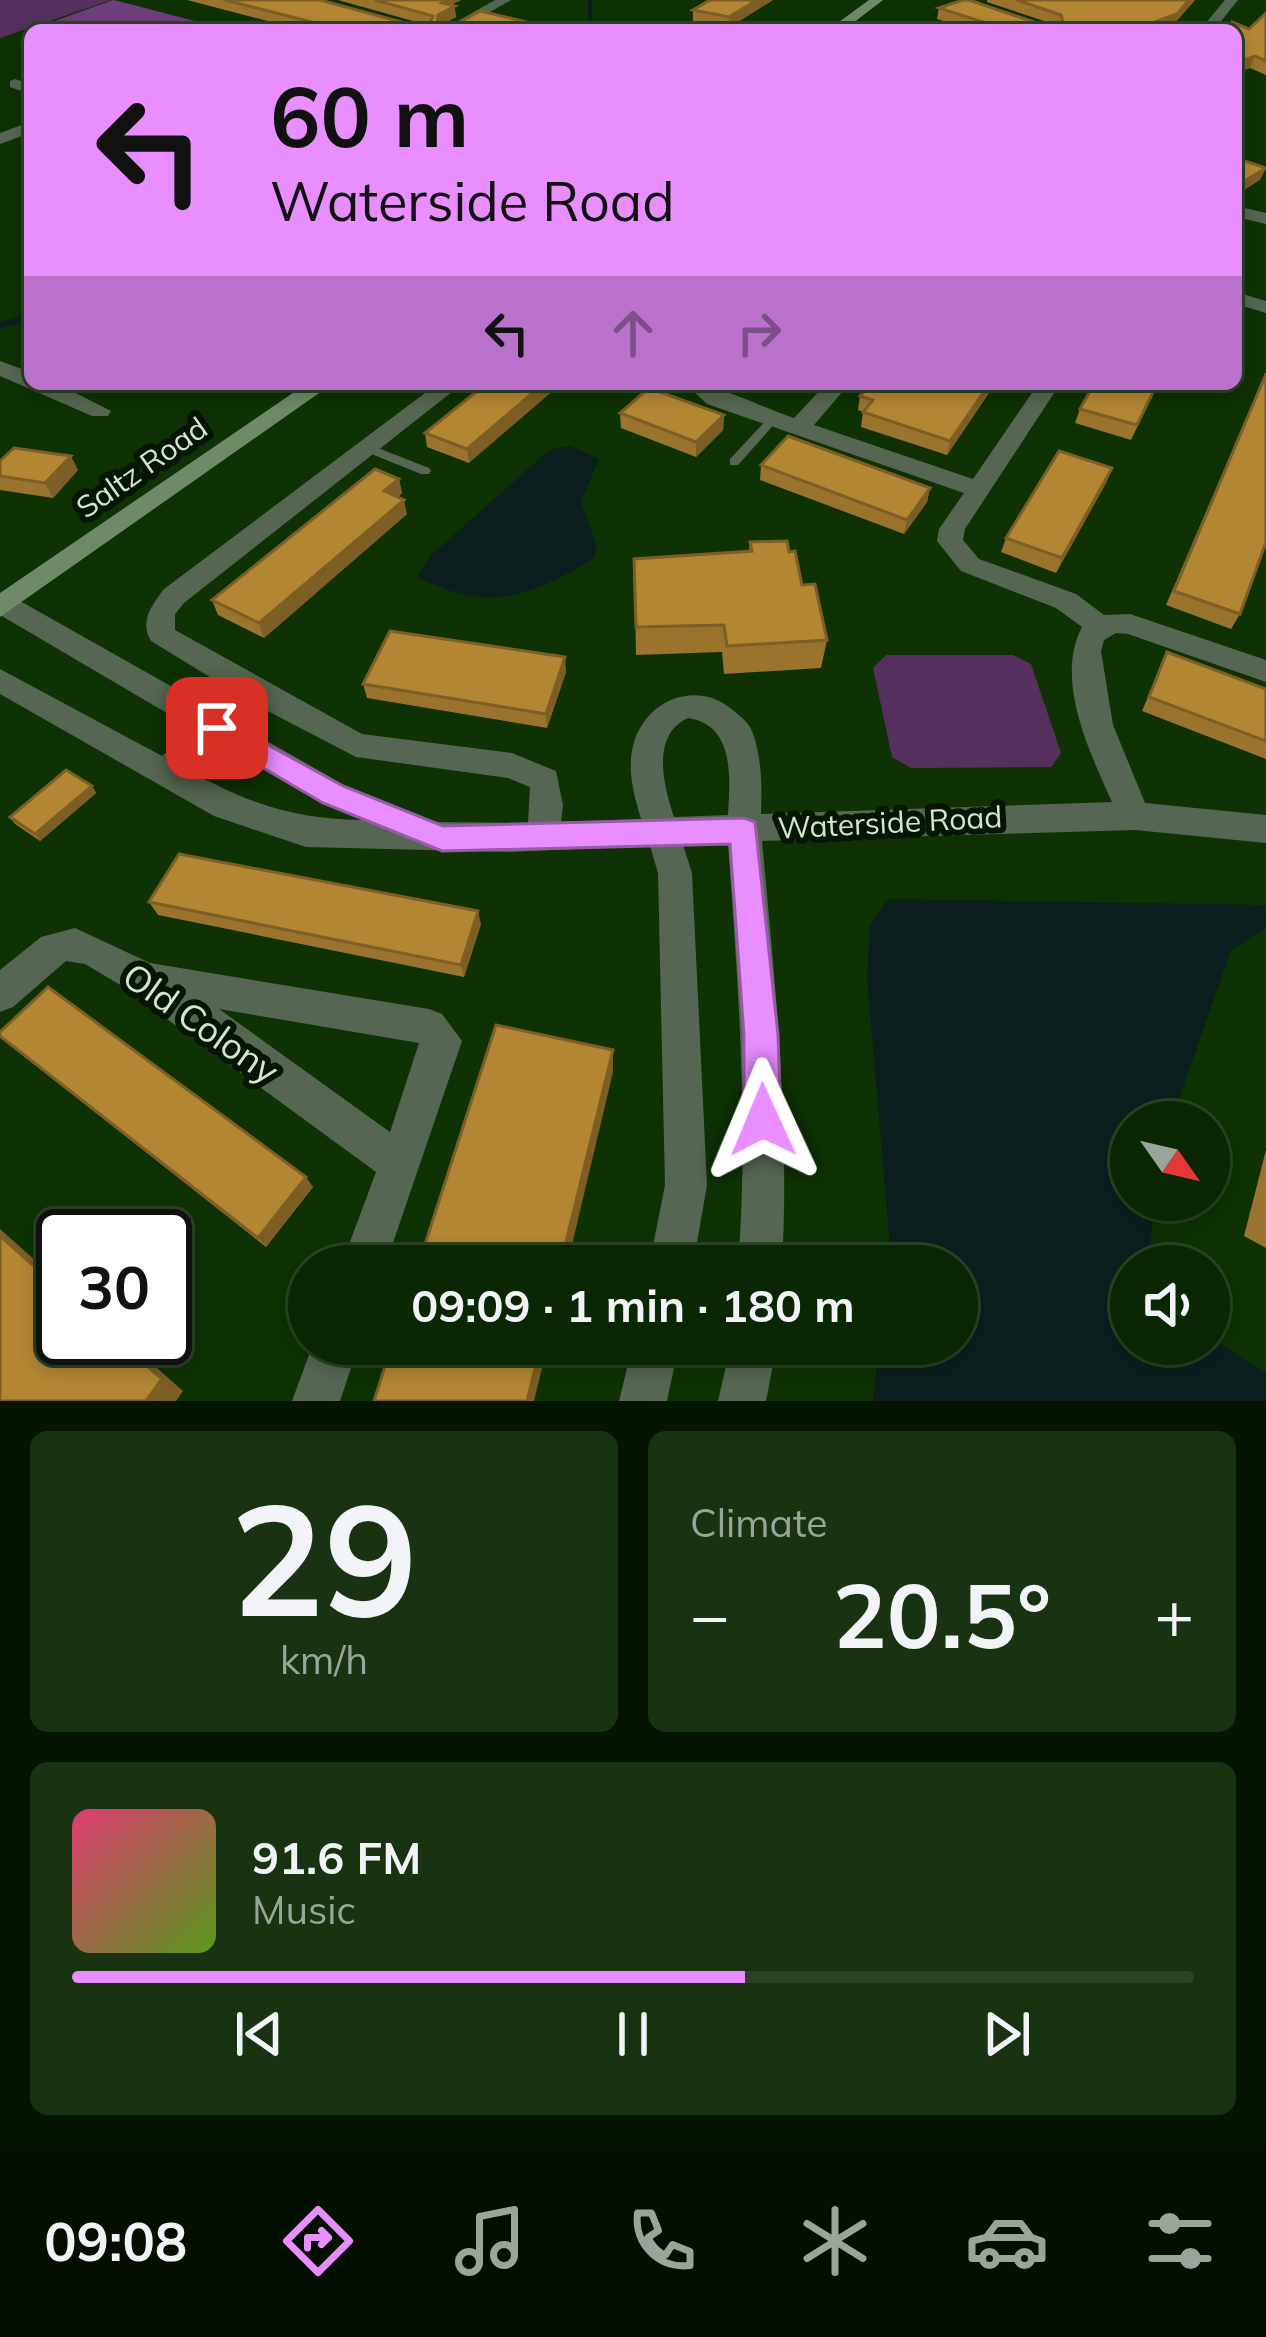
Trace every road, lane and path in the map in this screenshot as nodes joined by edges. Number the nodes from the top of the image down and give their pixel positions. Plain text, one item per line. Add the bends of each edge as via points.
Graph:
1 (505, 0) edge
2 (877, 0) edge
3 (1232, 0) edge
4 (460, 24) edge
5 (843, 24) edge
6 (1212, 24) edge
7 (53, 390) edge
8 (312, 390) edge
9 (443, 390) edge
10 (704, 390) edge
11 (833, 390) edge
12 (1045, 390) edge
13 (100, 411) dead end
14 (773, 419) junction
15 (798, 428) junction
16 (368, 448) junction
17 (734, 462) dead end
18 (425, 471) dead end
19 (978, 489) junction
20 (2, 606) edge
21 (1101, 627) junction
22 (1266, 671) edge
23 (0, 680) edge
24 (260, 690) junction
25 (217, 728) junction
26 (164, 773) junction
27 (1135, 816) junction
28 (1266, 829) edge
29 (663, 831) junction
30 (744, 831) junction
31 (542, 836) junction
32 (442, 838) junction
33 (142, 979) junction
34 (0, 995) edge
35 (398, 1163) junction
36 (370, 1245) edge
37 (675, 1245) edge
38 (761, 1245) edge
39 (329, 1365) edge
40 (651, 1365) edge
41 (750, 1365) edge
42 (316, 1401) edge
43 (643, 1401) edge
44 (742, 1401) edge

1 - 4 street
2 - 5 street
3 - 6 street
7 - 13 street
8 - 20 street, Saltz Road
9 - 16 street
10 - 14 street
11 - 15 street
12 - 19 street
14 - 15 street
14 - 17 lane
15 - 19 street
16 - 18 lane
16 - 24 street via 161,613 161,634
19 - 21 street via 952,529 956,552 983,572 1066,601
20 - 25 street, Waterside Road
21 - 22 street via 1144,627
21 - 27 street via 1087,642 1084,668
23 - 26 street, Waterside Road
24 - 25 street
24 - 31 street via 356,745 512,766 545,780
25 - 26 street
25 - 32 street, Waterside Road via 333,794
26 - 32 street, Waterside Road via 226,807 306,833
27 - 28 street, Waterside Road
27 - 30 street, Waterside Road
29 - 30 street, Waterside Road
29 - 30 street via 647,785 649,744 665,715 685,706 713,710 737,731
29 - 31 street, Waterside Road
29 - 37 street via 675,873 684,1045 686,1185
30 - 38 street via 761,1035
31 - 32 street, Waterside Road
33 - 34 street, Old Colony via 73,943
33 - 35 street, Old Colony
33 - 35 street via 429,1027 443,1041
35 - 36 street
39 - 42 street
40 - 43 street
41 - 44 street

